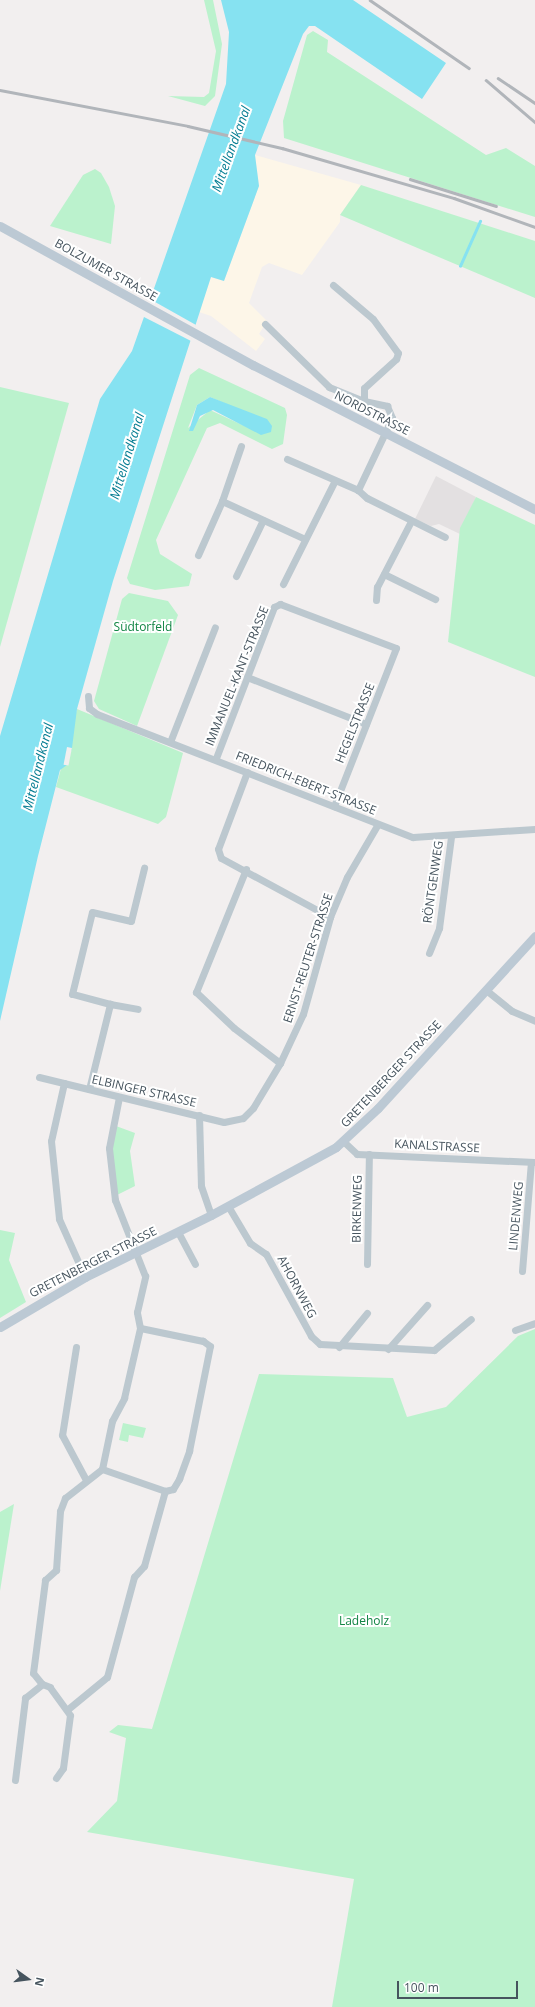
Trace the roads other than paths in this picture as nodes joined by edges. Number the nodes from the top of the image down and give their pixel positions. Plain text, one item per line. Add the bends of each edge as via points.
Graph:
1 (0, 226) edge
2 (334, 285) dead end
3 (265, 324) dead end
4 (199, 335) joint
5 (364, 401) junction
6 (385, 434) junction
7 (241, 446) dead end
8 (287, 459) dead end
9 (334, 482) junction
10 (358, 490) junction
11 (222, 501) junction
12 (535, 509) edge
13 (263, 520) junction
14 (411, 521) junction
15 (446, 538) dead end
16 (304, 539) junction
17 (198, 555) dead end
18 (384, 574) junction
19 (236, 576) dead end
20 (283, 584) dead end
21 (435, 599) dead end
22 (376, 600) dead end
23 (280, 604) joint
24 (215, 627) dead end
25 (247, 677) junction
26 (88, 696) dead end
27 (366, 724) junction
28 (170, 742) junction
29 (216, 758) junction
30 (247, 772) junction
31 (334, 806) junction
32 (378, 824) junction
33 (535, 829) edge
34 (451, 837) junction
35 (144, 868) dead end
36 (246, 869) junction
37 (330, 917) junction
38 (535, 936) edge
39 (429, 953) dead end
40 (486, 990) junction
41 (110, 1004) junction
42 (138, 1009) dead end
43 (535, 1021) edge
44 (280, 1063) junction
45 (39, 1077) dead end
46 (64, 1083) junction
47 (89, 1090) junction
48 (119, 1097) junction
49 (199, 1115) junction
50 (243, 1118) joint
51 (344, 1141) junction
52 (369, 1154) junction
53 (533, 1162) edge
54 (228, 1206) junction
55 (211, 1215) junction
56 (178, 1232) junction
57 (135, 1252) junction
58 (195, 1264) dead end
59 (367, 1264) dead end
60 (522, 1271) dead end
61 (85, 1277) junction
62 (427, 1306) dead end
63 (367, 1313) dead end
64 (471, 1319) dead end
65 (535, 1323) edge
66 (0, 1327) edge
67 (140, 1328) junction
68 (515, 1330) dead end
69 (76, 1346) dead end
70 (339, 1347) junction
71 (388, 1350) junction
72 (102, 1469) junction
73 (86, 1480) junction
74 (165, 1491) junction
75 (42, 1684) junction
76 (68, 1709) junction
77 (56, 1778) dead end
78 (15, 1780) dead end

1 - 4 main road, BOLZUMER STRASSE
2 - 5 street via 373,319 396,346 396,359 366,383
3 - 5 street via 329,387
4 - 6 main road, NORDSTRASSE
5 - 6 street via 390,409 392,418
6 - 10 street
6 - 12 main road, NORDSTRASSE
7 - 11 street
8 - 9 street
9 - 10 street
9 - 16 street
10 - 14 street
11 - 13 street
11 - 17 street
13 - 16 street
13 - 19 street
14 - 15 street
14 - 18 street
16 - 20 street
18 - 21 street
18 - 22 street
23 - 25 street, IMMANUEL-KANT-STRASSE via 274,607
23 - 27 street, HEGELSTRASSE via 396,648
24 - 28 street
25 - 27 street
25 - 29 street, IMMANUEL-KANT-STRASSE
26 - 28 street, FRIEDRICH-EBERT-STRASSE via 87,703 92,711
27 - 31 street, HEGELSTRASSE
28 - 29 street, FRIEDRICH-EBERT-STRASSE
29 - 30 street, FRIEDRICH-EBERT-STRASSE
30 - 31 street, FRIEDRICH-EBERT-STRASSE
30 - 36 street via 218,849 221,858
31 - 32 street, FRIEDRICH-EBERT-STRASSE
32 - 34 street, FRIEDRICH-EBERT-STRASSE via 413,837
32 - 37 street, ERNST-REUTER-STRASSE via 347,877
33 - 34 street, FRIEDRICH-EBERT-STRASSE
34 - 39 street, RÖNTGENWEG via 439,928
35 - 41 street via 131,921 92,912 72,994
36 - 37 street
36 - 44 street via 196,992 234,1028
37 - 44 street, ERNST-REUTER-STRASSE via 303,1014
38 - 40 main road, GRETENBERGER STRASSE
40 - 43 street via 512,1011
40 - 51 main road, GRETENBERGER STRASSE
41 - 42 street
41 - 47 street
44 - 50 street, ERNST-REUTER-STRASSE via 264,1092
45 - 46 street, ELBINGER STRASSE
46 - 47 street, ELBINGER STRASSE
46 - 61 street via 50,1141 58,1211
47 - 48 street, ELBINGER STRASSE
48 - 49 street, ELBINGER STRASSE
48 - 57 street via 109,1148 115,1200
49 - 50 street, ELBINGER STRASSE via 224,1122
49 - 55 street via 201,1186
51 - 52 street, KANALSTRASSE via 357,1154
51 - 54 main road, GRETENBERGER STRASSE
52 - 53 street, KANALSTRASSE
52 - 59 street, BIRKENWEG
53 - 60 street, LINDENWEG
54 - 55 main road, GRETENBERGER STRASSE
54 - 70 street, AHORNWEG via 250,1243 271,1262 311,1336 320,1344
55 - 56 main road, GRETENBERGER STRASSE
56 - 57 main road, GRETENBERGER STRASSE
56 - 58 street
57 - 61 main road, GRETENBERGER STRASSE
57 - 67 street via 145,1276 137,1312
61 - 66 main road, GRETENBERGER STRASSE
62 - 71 street
63 - 70 street
64 - 71 street, AHORNWEG via 434,1350
65 - 68 street
67 - 72 street via 124,1398 112,1422
67 - 74 street via 203,1341 210,1346 189,1450 179,1479 173,1489
69 - 73 street via 62,1434
70 - 71 street, AHORNWEG
72 - 73 street
72 - 74 street
73 - 75 street via 65,1498 60,1511 56,1570 45,1580 33,1673
74 - 76 street via 144,1566 134,1577 107,1677
75 - 76 street via 50,1687
75 - 78 street via 25,1698
76 - 77 street via 70,1715 64,1768

